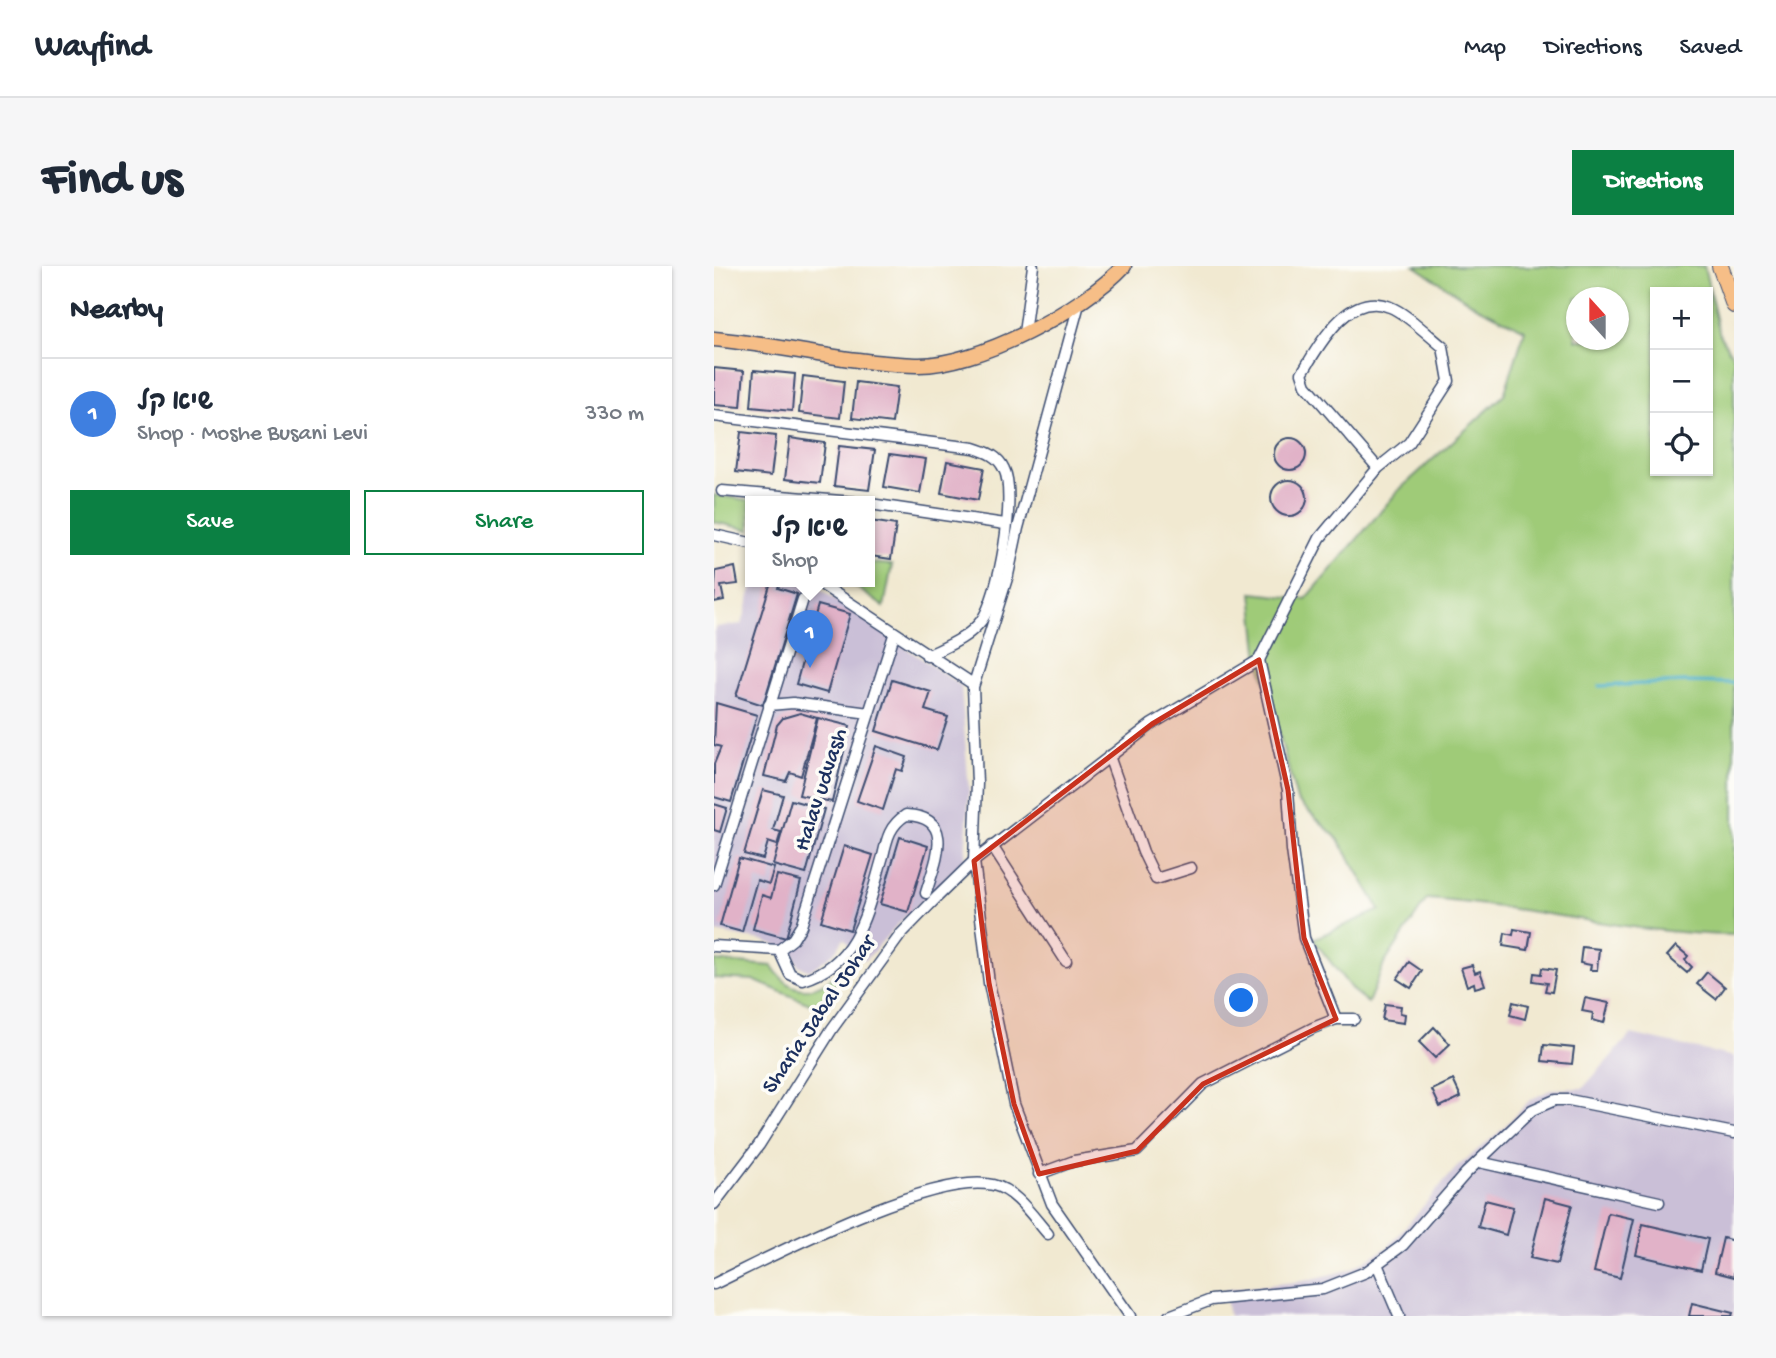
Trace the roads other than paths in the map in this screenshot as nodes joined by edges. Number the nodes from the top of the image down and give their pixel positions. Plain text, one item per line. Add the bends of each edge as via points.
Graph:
1 (1033, 266) edge
2 (1124, 266) edge
3 (1720, 266) edge
4 (1079, 304) junction
5 (1734, 305) edge
6 (1024, 333) junction
7 (714, 339) edge
8 (714, 416) edge
9 (1378, 468) junction
10 (722, 491) dead end
11 (782, 496) edge
12 (875, 505) edge
13 (1005, 524) junction
14 (714, 535) edge
15 (745, 542) edge
16 (825, 587) edge
17 (803, 599) dead end
18 (894, 635) junction
19 (927, 656) junction
20 (1259, 660) junction
21 (974, 684) junction
22 (769, 705) junction
23 (869, 713) junction
24 (1109, 756) junction
25 (992, 846) junction
26 (974, 860) junction
27 (1191, 869) dead end
28 (714, 885) edge
29 (926, 892) dead end
30 (714, 946) edge
31 (779, 950) junction
32 (1066, 961) dead end
33 (1336, 1019) junction
34 (1354, 1019) dead end
35 (1734, 1133) edge
36 (1479, 1162) junction
37 (1039, 1174) junction
38 (1659, 1202) dead end
39 (714, 1204) edge
40 (1048, 1234) dead end
41 (1377, 1264) junction
42 (714, 1284) edge
43 (1130, 1316) edge
44 (1169, 1316) edge
45 (1399, 1316) edge

1 - 6 street
2 - 4 main road
3 - 5 highway
4 - 6 main road
4 - 21 street via 1008,575
6 - 7 main road via 961,357 919,366
8 - 13 street via 989,453 1004,468 1009,482
9 - 9 street via 1306,385 1302,373 1328,330 1359,306 1390,307 1443,347 1450,381 1409,443
9 - 20 street via 1320,538
10 - 11 street
12 - 13 street
13 - 19 street via 988,610 969,634
14 - 15 street
16 - 18 street
17 - 22 street
18 - 19 street
18 - 23 street, Halav udvash
19 - 21 street
20 - 24 street, Sharia Jabal Johar via 1152,724
20 - 33 street via 1288,790 1304,938
21 - 26 street
22 - 23 street via 793,703
22 - 28 street
23 - 31 street, Halav udvash via 801,926
24 - 25 street, Sharia Jabal Johar
24 - 27 street via 1156,879
25 - 26 street, Sharia Jabal Johar
25 - 32 street
26 - 37 street via 994,1010 1014,1104
26 - 39 street, Sharia Jabal Johar via 901,934
29 - 31 street via 941,845 933,825 906,815 890,831 859,932 838,962 803,980 790,974
30 - 31 street
33 - 34 street
33 - 37 street via 1203,1084 1137,1151 1074,1161
35 - 36 street via 1556,1100 1532,1110
36 - 38 street
36 - 41 street via 1404,1245
37 - 43 street via 1052,1205
40 - 42 street via 1010,1192 992,1184 942,1187 803,1241
41 - 44 street via 1323,1289 1211,1300
41 - 45 street

